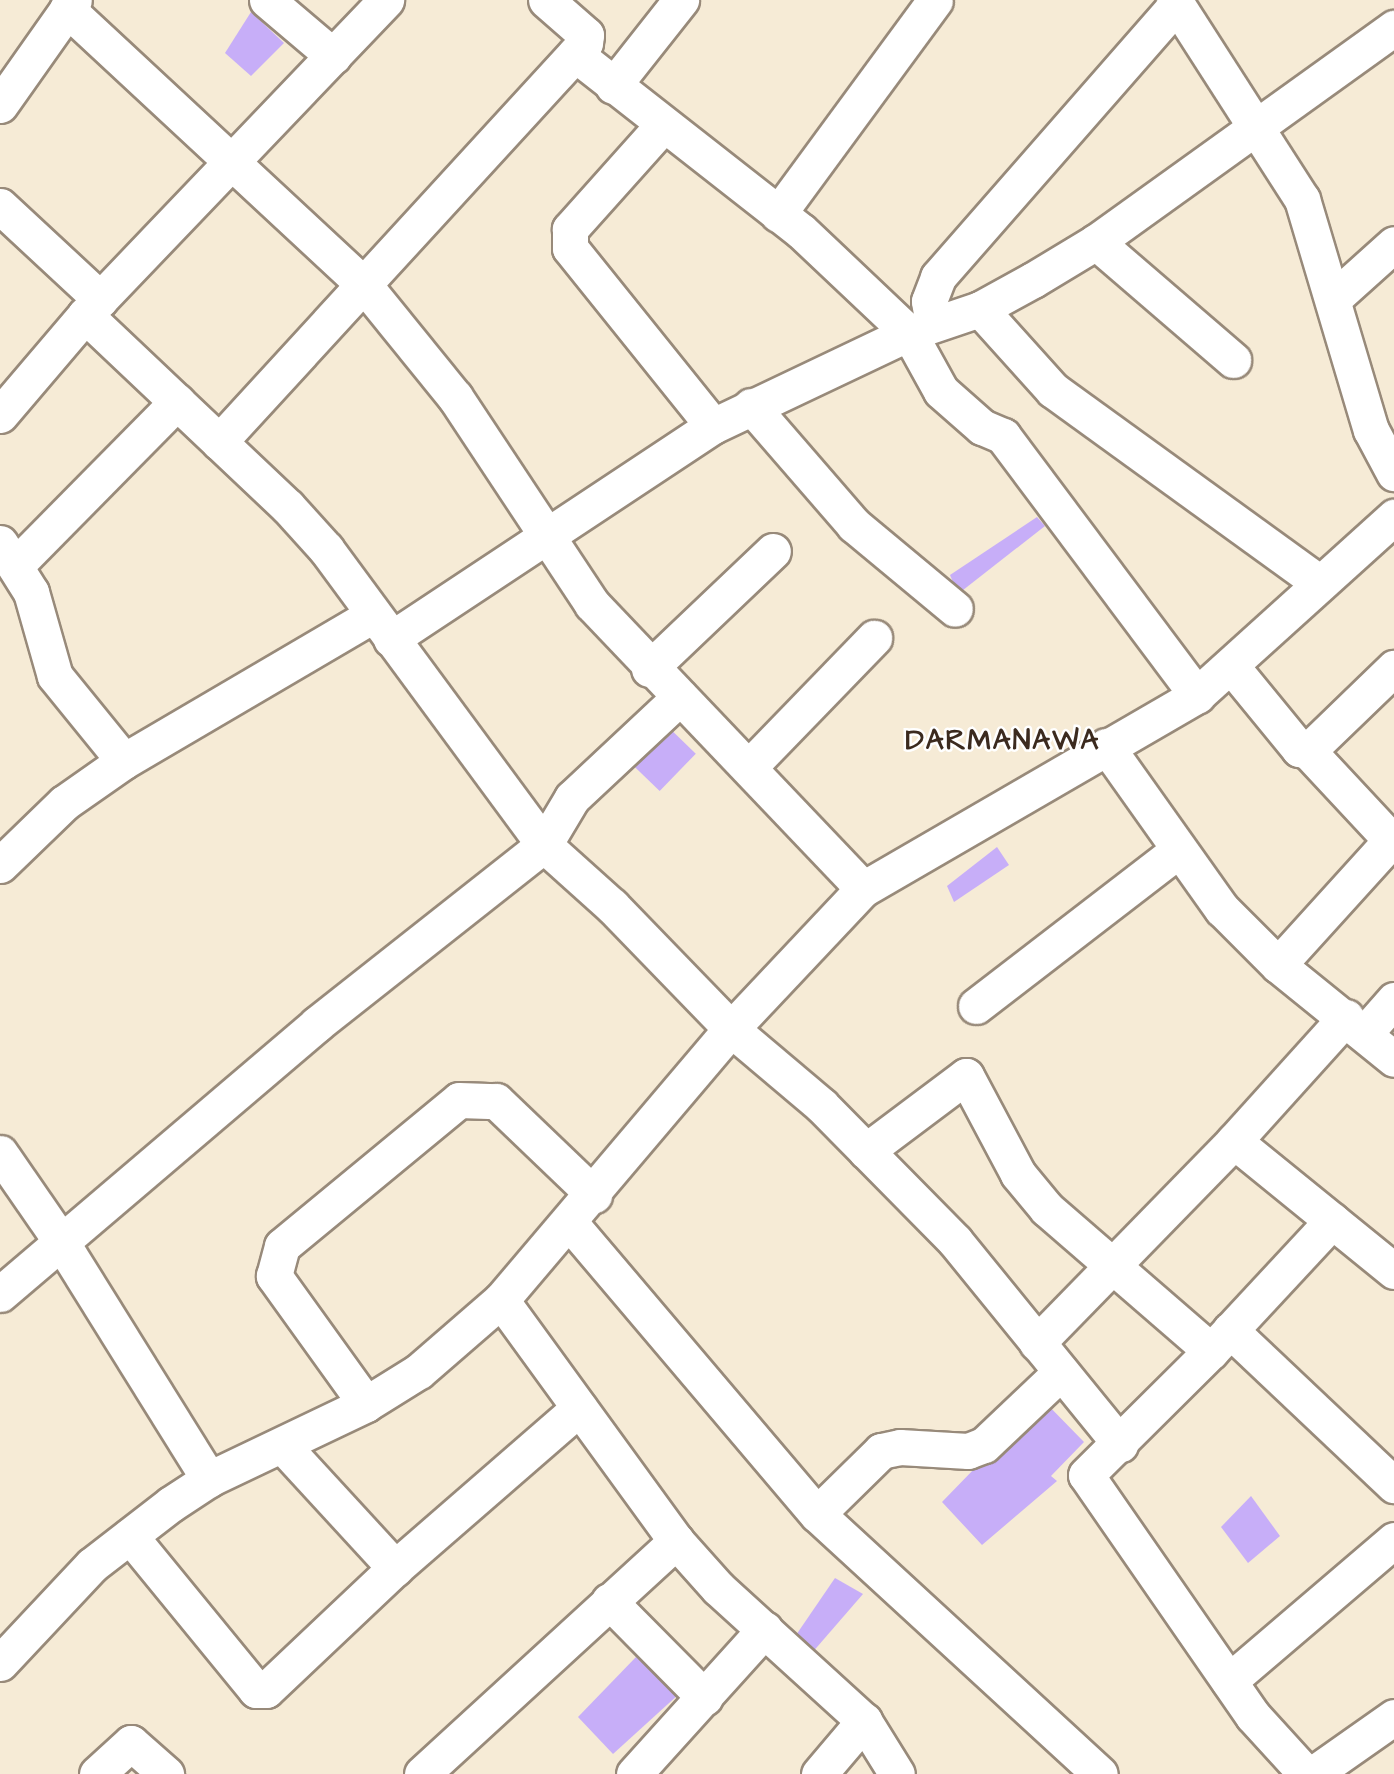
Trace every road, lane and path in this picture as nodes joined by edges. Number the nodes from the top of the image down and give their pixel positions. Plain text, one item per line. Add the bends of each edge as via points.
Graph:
1 (267, 0) edge
2 (386, 0) edge
3 (546, 0) edge
4 (681, 0) edge
5 (936, 0) edge
6 (1175, 3) edge
7 (71, 5) edge
8 (1389, 43) edge
9 (575, 54) junction
10 (333, 57) junction
11 (614, 86) junction
12 (0, 105) edge
13 (663, 125) junction
14 (1254, 129) junction
15 (233, 164) junction
16 (0, 206) edge
17 (778, 214) junction
18 (1096, 242) junction
19 (1394, 244) edge
20 (365, 286) junction
21 (1333, 299) junction
22 (93, 307) junction
23 (980, 309) junction
24 (921, 328) junction
25 (1233, 360) dead end
26 (177, 402) junction
27 (751, 406) junction
28 (0, 415) edge
29 (713, 426) junction
30 (219, 442) junction
31 (1394, 473) edge
32 (1389, 531) edge
33 (548, 534) junction
34 (774, 551) dead end
35 (9, 554) edge
36 (1318, 582) junction
37 (955, 609) dead end
38 (382, 627) junction
39 (874, 638) dead end
40 (1231, 667) junction
41 (1394, 668) edge
42 (649, 669) junction
43 (1197, 695) junction
44 (680, 697) junction
45 (1106, 746) junction
46 (1308, 751) junction
47 (124, 761) junction
48 (749, 768) junction
49 (1392, 839) edge
50 (544, 845) junction
51 (1177, 851) junction
52 (0, 865) edge
53 (863, 889) junction
54 (1278, 965) junction
55 (1394, 1000) edge
56 (976, 1006) dead end
57 (1355, 1025) junction
58 (731, 1029) junction
59 (1394, 1059) edge
60 (1234, 1141) junction
61 (866, 1151) junction
62 (0, 1155) edge
63 (594, 1195) junction
64 (1332, 1221) junction
65 (570, 1223) junction
66 (60, 1240) junction
67 (1110, 1266) junction
68 (1394, 1270) edge
69 (0, 1294) edge
70 (500, 1300) junction
71 (1221, 1341) junction
72 (1037, 1343) junction
73 (1061, 1372) junction
74 (366, 1404) junction
75 (579, 1408) junction
76 (1120, 1444) junction
77 (284, 1446) junction
78 (209, 1479) junction
79 (1394, 1485) edge
80 (817, 1514) junction
81 (130, 1536) junction
82 (1394, 1540) edge
83 (676, 1541) junction
84 (395, 1568) junction
85 (609, 1601) junction
86 (765, 1629) junction
87 (5, 1645) edge
88 (1229, 1681) junction
89 (705, 1698) junction
90 (1394, 1717) edge
91 (864, 1721) junction
92 (97, 1774) edge
93 (166, 1774) edge
94 (422, 1774) edge
95 (634, 1774) edge
96 (819, 1774) edge
97 (897, 1774) edge
98 (1100, 1774) edge
99 (1306, 1774) edge
100 (1313, 1774) edge

1 - 10 street
2 - 10 street
3 - 9 street via 586,35
4 - 11 street
5 - 17 street
6 - 14 street
6 - 24 street via 938,277
7 - 12 street
7 - 15 street
8 - 14 street
9 - 11 street
9 - 20 street
10 - 15 street
11 - 13 street
13 - 17 street
13 - 29 street via 570,229 570,248
14 - 18 street
14 - 21 street via 1302,199
15 - 20 street
15 - 22 street
16 - 22 street
17 - 24 street
18 - 23 street
18 - 25 street
19 - 21 street
20 - 30 street
20 - 33 street via 455,397
21 - 31 street via 1371,430
22 - 26 street
22 - 28 street
23 - 24 street
23 - 36 street via 1053,390
24 - 27 street
24 - 43 street via 941,391 982,427 1003,436
26 - 30 street
26 - 35 street
27 - 29 street
27 - 37 street via 854,525
29 - 33 street
30 - 38 street via 319,541
32 - 36 street
33 - 38 street
33 - 42 street via 592,604
34 - 42 street
35 - 47 street via 31,592 55,677
36 - 40 street
38 - 47 street
38 - 50 street
39 - 48 street
40 - 43 street
40 - 46 street via 1299,749
41 - 46 street
42 - 44 street
43 - 45 street
44 - 48 street
44 - 50 street via 572,798
45 - 51 street
45 - 53 street
46 - 49 street
47 - 52 street via 64,803
48 - 53 street
49 - 54 street
50 - 58 street via 612,906
50 - 66 street via 317,1024
51 - 54 street via 1222,909
51 - 56 street
53 - 58 street
54 - 57 street
55 - 57 street
57 - 59 street
57 - 60 street
58 - 61 street via 821,1105
58 - 63 street
60 - 64 street
60 - 67 street
61 - 67 street via 966,1076 1018,1174 1047,1209
61 - 72 street via 955,1241
62 - 66 street
63 - 65 street
63 - 74 street via 496,1101 459,1100 282,1246 274,1276
64 - 68 street
64 - 71 street
65 - 70 street
65 - 80 street
66 - 69 street
66 - 78 street
67 - 71 street
67 - 72 street
70 - 74 street via 419,1371
70 - 75 street
71 - 76 street
71 - 79 street
72 - 73 street
73 - 76 street
73 - 80 street via 984,1445 968,1451 900,1447 881,1451
74 - 77 street
75 - 83 street
75 - 84 street
76 - 88 street via 1086,1475 1089,1482
77 - 78 street
77 - 84 street
78 - 81 street
80 - 98 street
81 - 84 street via 256,1690 273,1686
81 - 87 street
82 - 88 street
83 - 85 street
83 - 86 street via 718,1588
85 - 89 street
85 - 94 street
86 - 89 street
86 - 91 street
88 - 99 street
89 - 95 street
90 - 100 street
91 - 96 street
91 - 97 street
92 - 93 street via 131,1743

